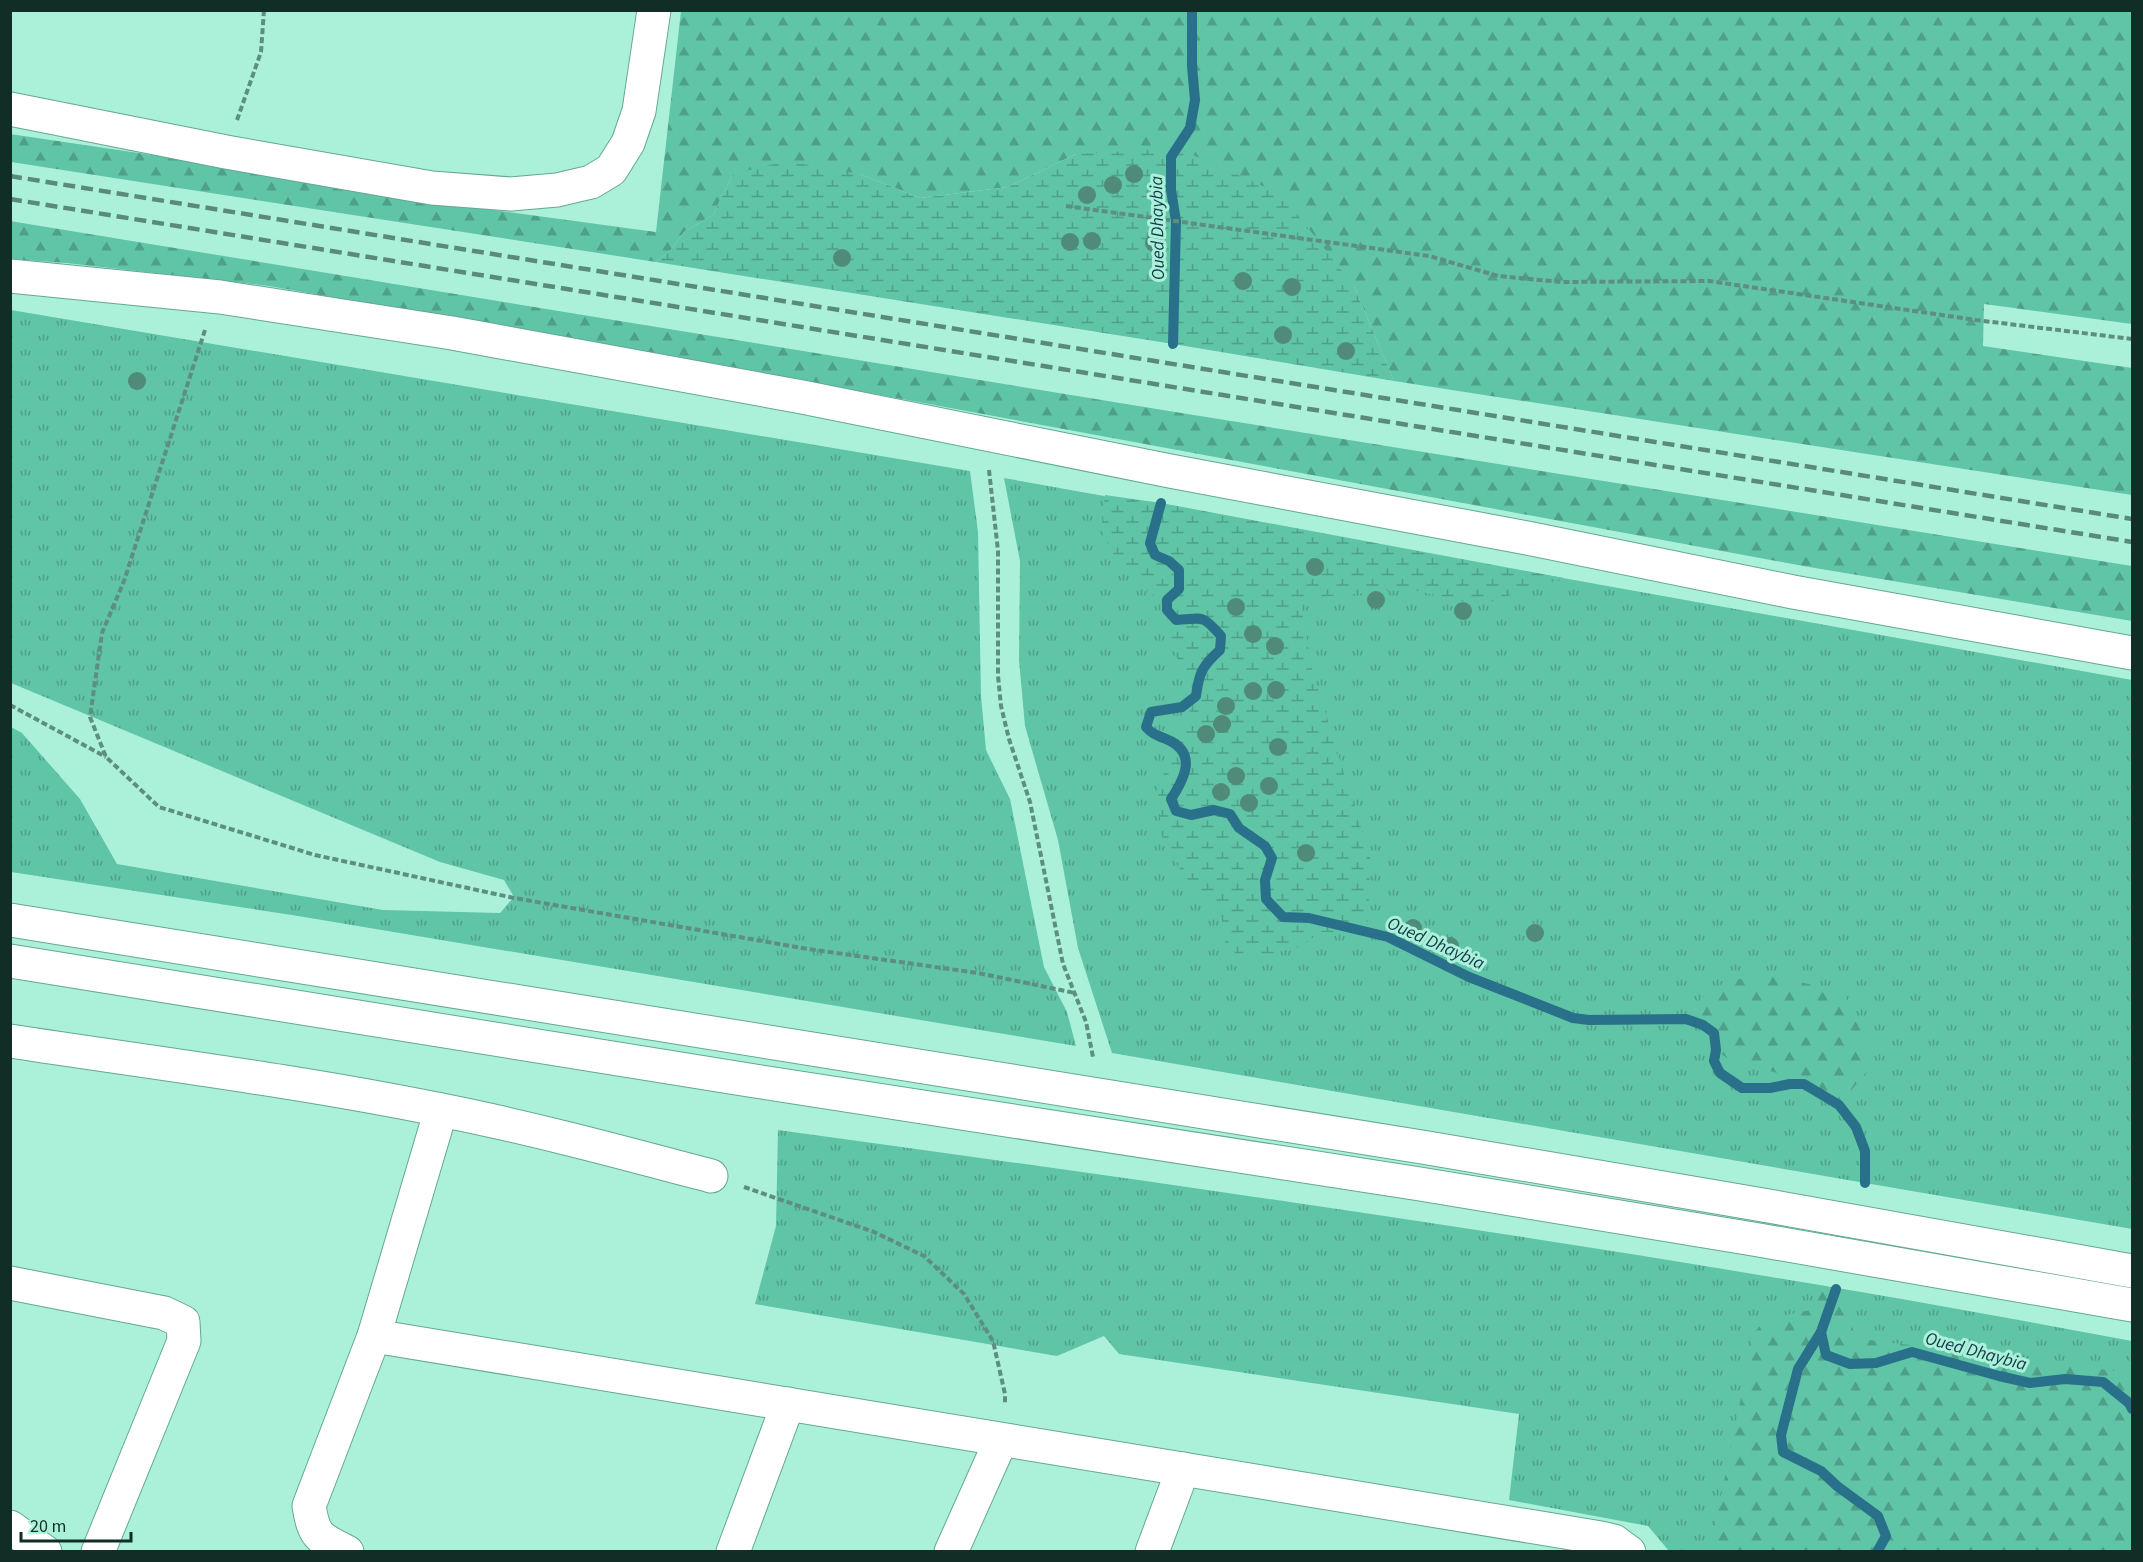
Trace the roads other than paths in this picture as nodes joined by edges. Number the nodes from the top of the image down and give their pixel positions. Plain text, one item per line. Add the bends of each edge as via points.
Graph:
1 (654, 10) edge
2 (10, 109) edge
3 (10, 276) edge
4 (2133, 653) edge
5 (10, 920) edge
6 (10, 960) edge
7 (10, 1041) edge
8 (441, 1110) junction
9 (711, 1176) road end
10 (2133, 1271) edge
11 (10, 1283) edge
12 (2133, 1305) edge
13 (374, 1336) junction
14 (788, 1404) junction
15 (1001, 1440) junction
16 (1183, 1469) junction
17 (10, 1527) edge
18 (45, 1551) edge
19 (98, 1551) edge
20 (347, 1551) edge
21 (733, 1551) edge
22 (951, 1551) edge
23 (1152, 1551) edge
24 (1629, 1551) edge

1 - 2 street via 639,111 628,143 611,170 591,182 558,190 511,194 432,188
3 - 4 street via 220,297 452,333 802,397 1793,592
5 - 10 street via 1440,1150
6 - 12 street via 1764,1240
7 - 8 street via 324,1088
8 - 9 street
8 - 13 street
11 - 19 street via 164,1312 183,1322 184,1341
13 - 14 street
13 - 20 street via 309,1506 312,1528
14 - 15 street
14 - 21 street
15 - 16 street
15 - 22 street
16 - 23 street
16 - 24 street via 1602,1538
17 - 18 street

